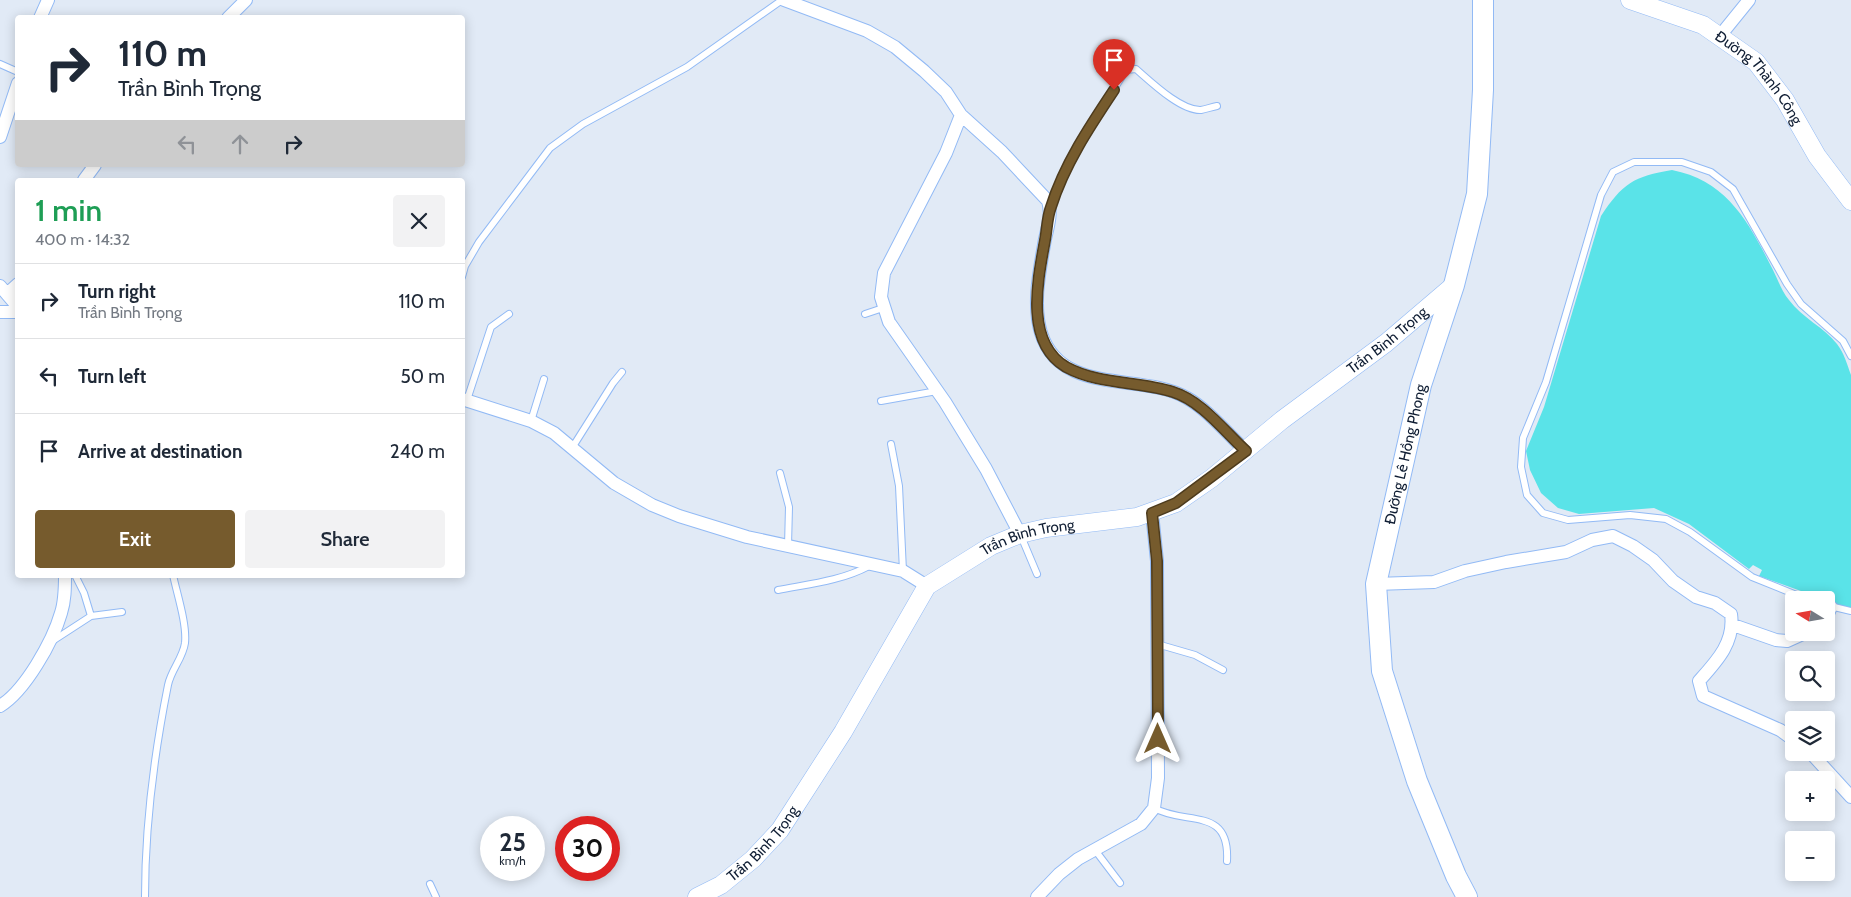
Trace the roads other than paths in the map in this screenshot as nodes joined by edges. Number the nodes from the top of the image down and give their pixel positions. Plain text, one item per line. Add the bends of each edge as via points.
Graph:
1 (48, 0) edge
2 (246, 0) edge
3 (783, 0) edge
4 (1483, 0) edge
5 (1630, 0) edge
6 (1748, 0) edge
7 (41, 15) edge
8 (231, 15) edge
9 (1719, 36) junction
10 (0, 64) edge
11 (15, 71) edge
12 (15, 92) edge
13 (1217, 106) dead end
14 (961, 115) junction
15 (0, 137) edge
16 (93, 167) edge
17 (85, 178) edge
18 (1851, 201) edge
19 (1050, 208) junction
20 (465, 266) edge
21 (15, 285) edge
22 (1454, 285) junction
23 (3, 290) edge
24 (15, 304) edge
25 (883, 308) junction
26 (0, 312) edge
27 (15, 312) edge
28 (509, 314) dead end
29 (865, 314) dead end
30 (1851, 356) edge
31 (622, 372) dead end
32 (544, 379) dead end
33 (937, 391) junction
34 (465, 397) edge
35 (465, 400) edge
36 (881, 401) dead end
37 (532, 421) junction
38 (891, 444) dead end
39 (572, 448) junction
40 (1246, 451) junction
41 (780, 473) dead end
42 (1152, 513) junction
43 (1020, 534) junction
44 (788, 546) junction
45 (872, 564) junction
46 (903, 571) junction
47 (1037, 574) dead end
48 (65, 578) edge
49 (76, 578) edge
50 (174, 578) edge
51 (1376, 584) junction
52 (927, 586) junction
53 (778, 590) dead end
54 (1787, 591) edge
55 (1835, 610) edge
56 (1851, 611) edge
57 (122, 612) dead end
58 (90, 616) junction
59 (1732, 625) junction
60 (1785, 641) edge
61 (48, 644) junction
62 (1157, 644) junction
63 (1223, 670) dead end
64 (0, 706) edge
65 (1785, 734) edge
66 (1818, 761) edge
67 (1851, 797) edge
68 (1154, 808) junction
69 (1095, 850) junction
70 (1227, 860) dead end
71 (1120, 883) dead end
72 (430, 884) dead end
73 (723, 891) edge
74 (703, 896) edge
75 (145, 897) edge
76 (436, 897) edge
77 (1036, 897) edge
78 (1468, 897) edge

1 - 7 street
2 - 8 street
3 - 14 street via 884,39 930,76 946,92
3 - 20 lane via 687,67 583,124 550,148 478,242
4 - 22 main road, Đường Lê Hồng Phong via 1483,90 1477,194
5 - 9 street, Đường Thành Công via 1703,25
6 - 9 street
9 - 18 street, Đường Thành Công via 1756,62 1785,100 1818,156
10 - 11 lane
12 - 15 street
13 - 19 lane via 1200,110 1188,107 1136,68 1126,70 1075,152
14 - 19 street via 1009,159 1048,201
14 - 25 street via 946,153 884,272
16 - 17 street
19 - 40 street via 1038,280 1041,332 1048,349 1065,366 1079,373 1186,397
21 - 23 street
22 - 40 street, Trần Bình Trọng via 1386,343 1282,420
22 - 51 main road, Đường Lê Hồng Phong via 1421,385
23 - 24 street
25 - 29 lane
25 - 33 street via 889,322
26 - 27 street
28 - 34 lane via 491,327
30 - 54 lane via 1843,341 1801,304 1733,188 1711,172 1682,162 1634,162 1613,172 1601,195 1546,382 1523,438 1521,467 1526,495 1543,513 1568,520 1630,516 1666,519 1690,532 1752,577
31 - 39 lane
32 - 37 lane
33 - 36 lane
33 - 43 street via 986,469
35 - 37 street
37 - 39 street
38 - 46 lane via 899,486
39 - 44 street via 614,483 652,505 747,537
40 - 42 street, Trần Bình Trọng via 1176,503
41 - 44 lane via 789,508
42 - 43 street, Trần Bình Trọng
42 - 62 street via 1157,561
43 - 47 lane
43 - 52 street, Trần Bình Trọng via 991,546
44 - 45 street
45 - 46 street
45 - 53 lane via 837,579
46 - 52 street
48 - 61 street via 61,615
49 - 58 lane
50 - 75 lane via 185,642 170,676 154,765 146,836
51 - 59 street via 1434,582 1465,571 1566,552 1592,540 1613,536 1653,560 1673,581 1696,597 1715,603 1731,614
51 - 78 main road, Đường Lê Hồng Phong via 1382,671 1417,781 1456,876
52 - 73 street, Trần Bình Trọng via 843,732 780,830
55 - 56 lane
57 - 58 lane
58 - 61 lane
59 - 60 street
59 - 65 street via 1724,648 1699,681 1703,696
61 - 64 street via 12,698
62 - 63 lane via 1195,655
62 - 68 street via 1158,778
66 - 67 street
68 - 69 street via 1141,824
68 - 70 lane via 1216,826 1224,835
69 - 71 lane
69 - 77 street via 1059,874
72 - 76 lane
73 - 74 street, Trần Bình Trọng

